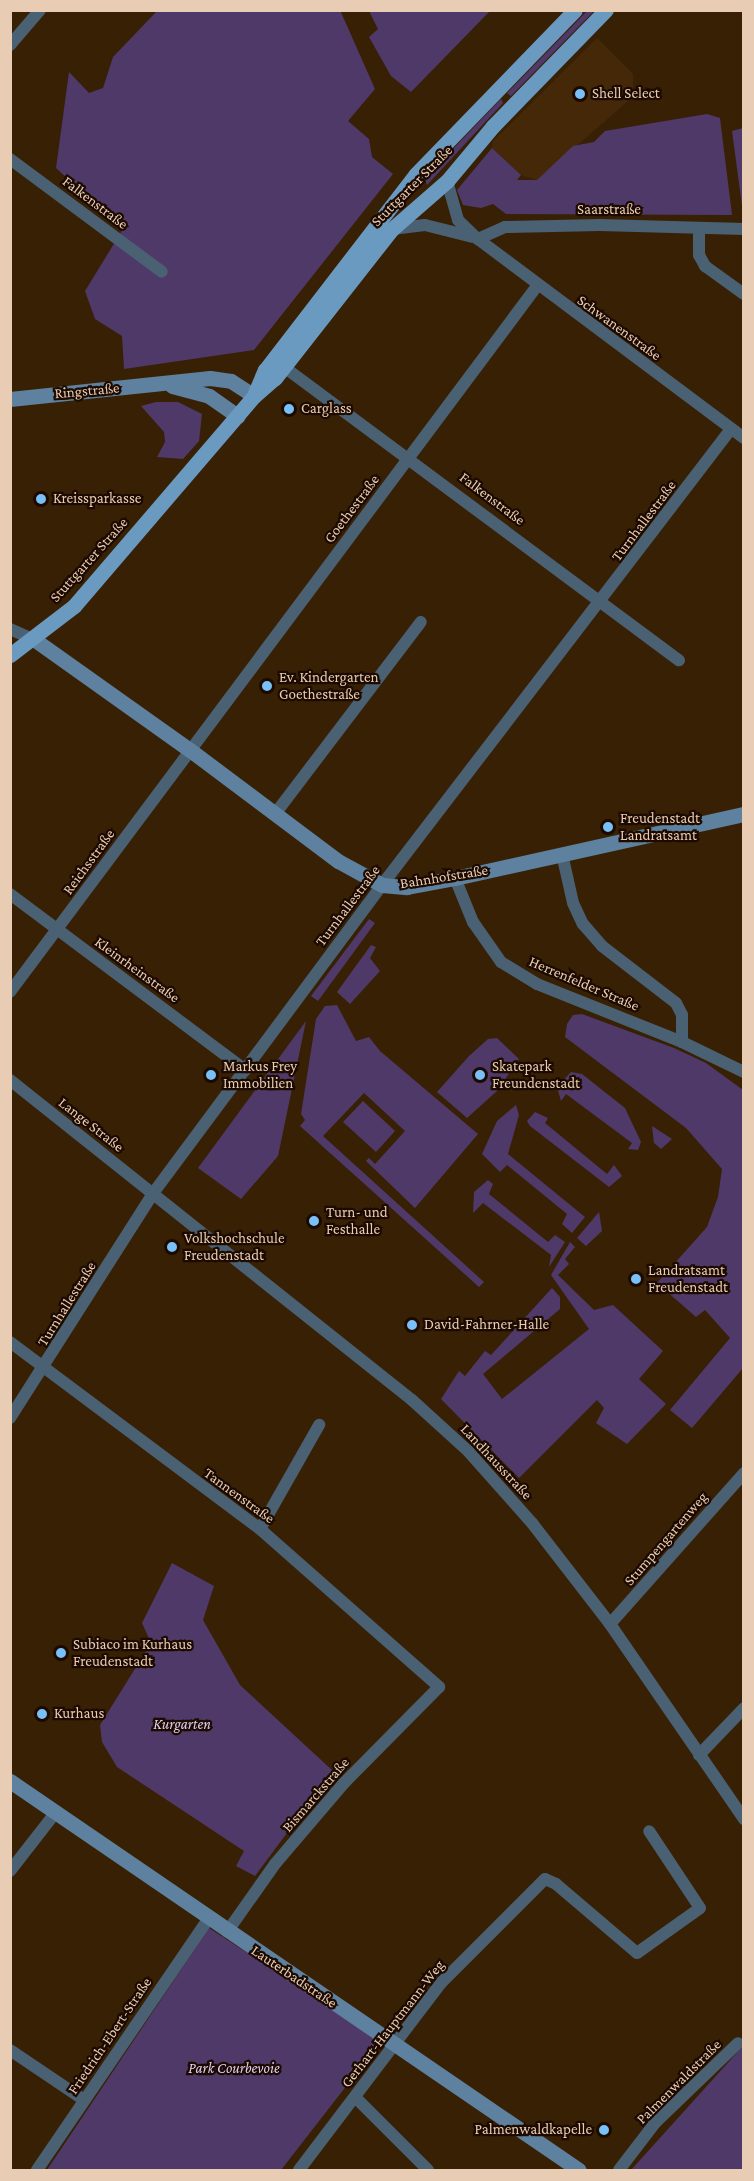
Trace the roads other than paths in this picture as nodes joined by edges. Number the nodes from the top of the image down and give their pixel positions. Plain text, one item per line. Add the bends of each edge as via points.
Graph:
1 (40, 10) edge
2 (575, 10) edge
3 (606, 10) edge
4 (11, 44) edge
5 (10, 159) edge
6 (416, 174) junction
7 (447, 182) junction
8 (392, 229) junction
9 (699, 229) junction
10 (744, 229) edge
11 (478, 239) junction
12 (162, 272) dead end
13 (537, 286) junction
14 (744, 294) edge
15 (284, 367) junction
16 (164, 385) junction
17 (254, 396) junction
18 (10, 399) edge
19 (238, 416) junction
20 (731, 429) junction
21 (744, 438) edge
22 (410, 457) junction
23 (603, 601) junction
24 (421, 622) dead end
25 (10, 629) edge
26 (35, 640) junction
27 (10, 655) edge
28 (679, 660) dead end
29 (190, 750) junction
30 (275, 814) junction
31 (744, 814) edge
32 (562, 854) junction
33 (455, 878) junction
34 (382, 885) junction
35 (10, 894) edge
36 (58, 930) junction
37 (10, 992) edge
38 (682, 1042) junction
39 (245, 1070) junction
40 (744, 1072) edge
41 (12, 1084) edge
42 (154, 1192) junction
43 (10, 1342) edge
44 (44, 1371) junction
45 (10, 1418) edge
46 (320, 1425) dead end
47 (744, 1473) edge
48 (260, 1529) junction
49 (610, 1624) junction
50 (439, 1687) joint
51 (744, 1708) edge
52 (699, 1755) junction
53 (10, 1781) edge
54 (56, 1812) junction
55 (744, 1819) edge
56 (649, 1831) dead end
57 (10, 1871) edge
58 (208, 1919) junction
59 (227, 1932) junction
60 (738, 2043) dead end
61 (394, 2045) junction
62 (10, 2050) edge
63 (354, 2097) junction
64 (84, 2100) junction
65 (37, 2170) edge
66 (299, 2170) edge
67 (428, 2170) edge
68 (579, 2170) edge
69 (620, 2170) edge

1 - 4 street
2 - 6 main road, Stuttgarter Straße
3 - 7 main road, Stuttgarter Straße via 493,126
5 - 12 street, Falkenstraße
6 - 8 main road via 417,185
6 - 17 main road, Stuttgarter Straße via 265,370
7 - 8 main road, Stuttgarter Straße
7 - 11 street, Schwanenstraße via 458,220
8 - 11 street, Schwanenstraße via 425,225
8 - 15 main road, Stuttgarter Straße
9 - 10 street, Saarstraße
9 - 11 street, Saarstraße via 609,225 505,227
9 - 14 street via 699,255 705,266
11 - 13 street, Schwanenstraße
13 - 20 street, Schwanenstraße
13 - 22 street, Goethestraße
15 - 17 main road, Stuttgarter Straße
15 - 22 street, Falkenstraße
16 - 17 street, Ringstraße via 220,378
16 - 18 street, Ringstraße
16 - 19 street, Ringstraße via 209,396
17 - 19 main road, Stuttgarter Straße
19 - 26 main road, Stuttgarter Straße via 74,606
20 - 21 street, Schwanenstraße
20 - 23 street, Turnhallestraße
22 - 23 street, Falkenstraße
22 - 29 street, Goethestraße
23 - 28 street, Falkenstraße
23 - 34 street, Turnhallestraße
24 - 30 street
25 - 26 street
26 - 27 main road, Stuttgarter Straße
26 - 29 street, Bahnhofstraße
29 - 30 street, Bahnhofstraße
29 - 36 street, Reichsstraße
30 - 34 street, Bahnhofstraße via 360,876
31 - 32 street, Bahnhofstraße
32 - 33 street, Bahnhofstraße
32 - 38 street via 573,903 583,924 602,946 676,1003 682,1015
33 - 34 street, Bahnhofstraße via 407,887
33 - 38 street, Herrenfelder Straße via 473,922 501,962 537,984
34 - 39 street, Turnhallestraße
35 - 36 street, Kleinrheinstraße
36 - 37 street, Reichsstraße
36 - 39 street, Kleinrheinstraße
38 - 40 street, Herrenfelder Straße
39 - 42 street, Turnhallestraße
41 - 42 street, Lange Straße
42 - 44 street, Turnhallestraße
42 - 49 street, Landhausstraße via 420,1406 468,1451 532,1523
43 - 44 street, Tannenstraße
44 - 45 street, Turnhallestraße
44 - 48 street, Tannenstraße
46 - 48 street
47 - 49 street, Stumpengartenweg
48 - 50 street, Tannenstraße
49 - 52 street, Landhausstraße
50 - 59 street, Bismarckstraße via 344,1783 275,1864
51 - 52 street
52 - 55 street, Landhausstraße
53 - 54 street, Lauterbadstraße
54 - 57 street
54 - 58 street, Lauterbadstraße
56 - 61 street, Gerhart-Hauptmann-Weg via 700,1908 637,1953 545,1879 441,1983
58 - 59 street, Lauterbadstraße
58 - 64 street, Friedrich-Ebert-Straße
59 - 61 street, Lauterbadstraße
60 - 69 street, Palmenwaldstraße via 655,2123
61 - 63 street, Gerhart-Hauptmann-Weg
61 - 68 street, Lauterbadstraße
62 - 64 street
63 - 66 street, Gerhart-Hauptmann-Weg
63 - 67 street
64 - 65 street, Friedrich-Ebert-Straße

